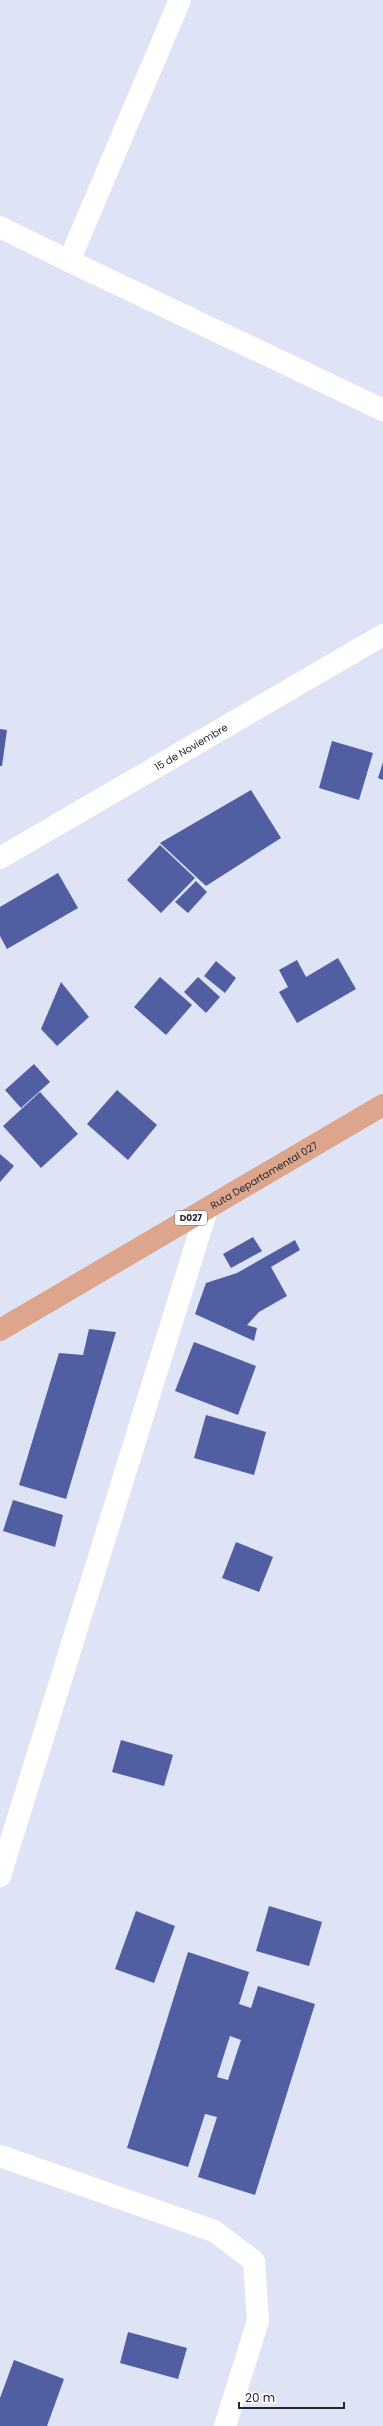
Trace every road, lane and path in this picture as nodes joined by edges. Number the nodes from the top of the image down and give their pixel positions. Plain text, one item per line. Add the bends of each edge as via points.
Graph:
1 (180, 0) edge
2 (0, 227) edge
3 (69, 261) junction
4 (383, 410) edge
5 (383, 635) edge
6 (0, 858) edge
7 (383, 1105) edge
8 (207, 1209) junction
9 (0, 1330) edge
10 (0, 1876) edge
11 (0, 2156) edge
12 (226, 2426) edge

1 - 3 street
2 - 3 street
3 - 4 street
5 - 6 street, 15 de Noviembre
7 - 8 main road, Ruta Departamental 027 / D027
8 - 9 main road, Ruta Departamental 027 / D027
8 - 10 street
11 - 12 street via 214,2231 254,2261 258,2321

